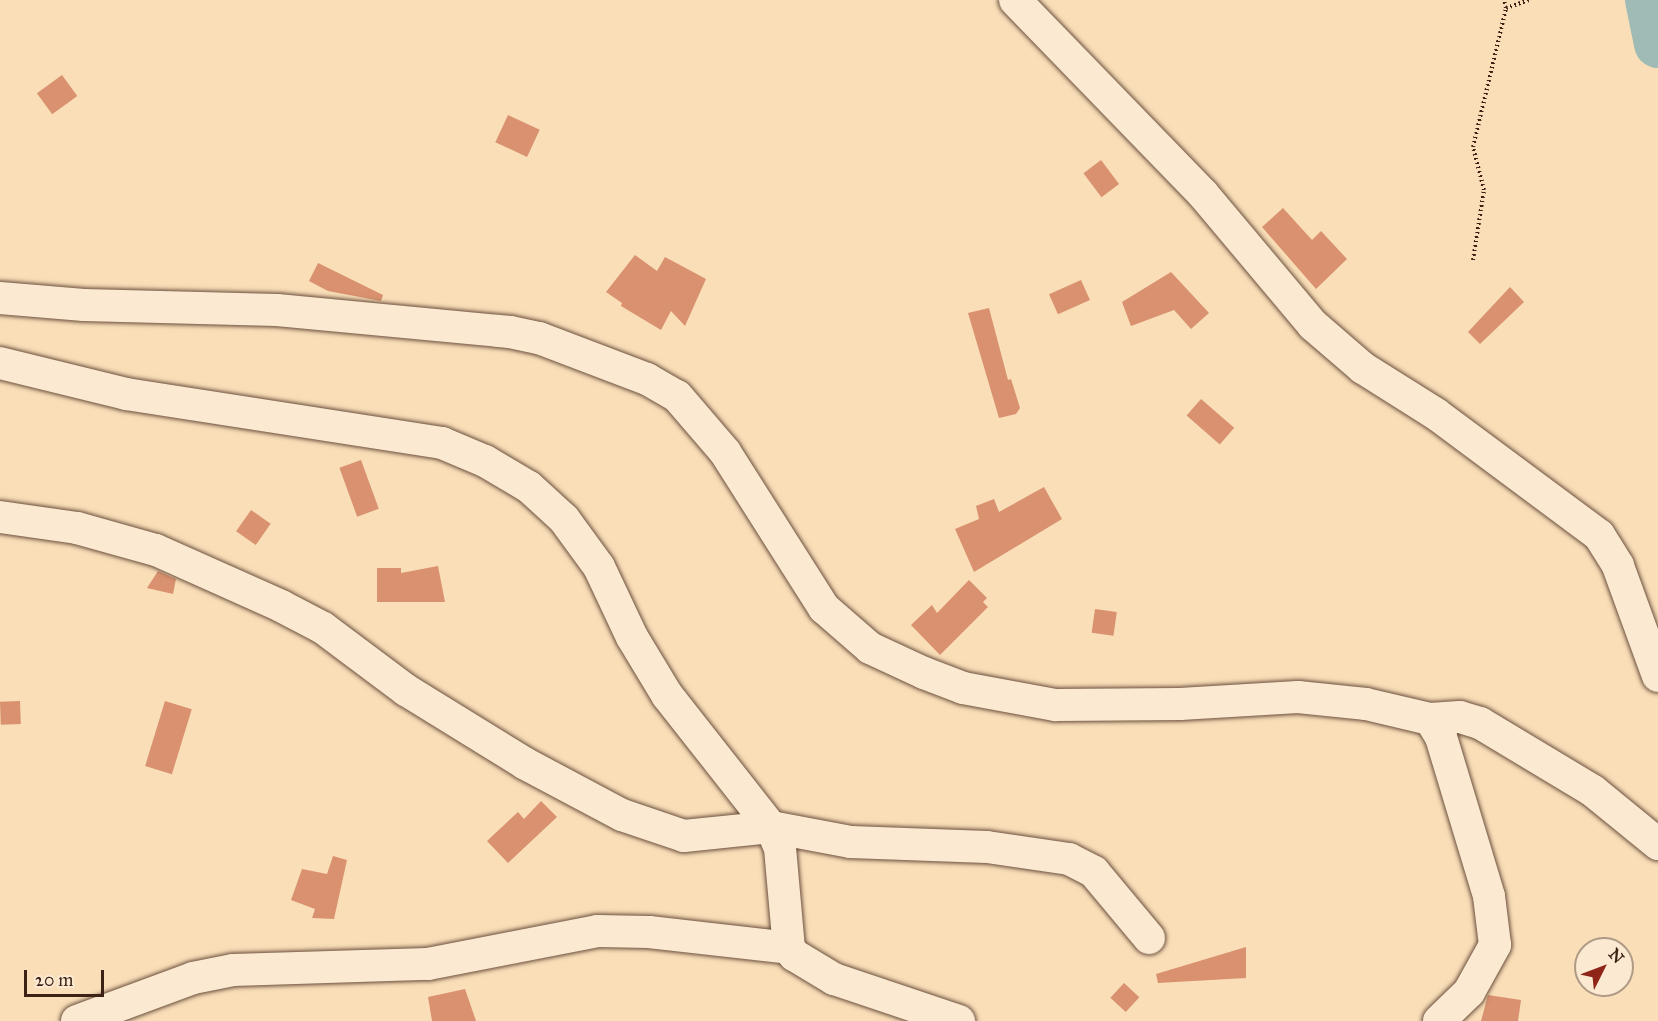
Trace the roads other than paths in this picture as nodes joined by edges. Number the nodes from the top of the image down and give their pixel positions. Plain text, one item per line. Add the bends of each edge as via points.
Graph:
1 (1015, 0) edge
2 (0, 298) edge
3 (0, 363) edge
4 (0, 517) edge
5 (1658, 676) edge
6 (1430, 718) junction
7 (771, 827) junction
8 (1658, 844) edge
9 (1149, 938) dead end
10 (789, 948) junction
11 (77, 1021) edge
12 (959, 1021) edge
13 (1439, 1021) edge

1 - 5 street via 1203,194 1313,326 1363,368 1436,414 1599,535 1618,566
2 - 6 street via 84,305 277,310 539,338 647,379 677,396 725,452 824,608 870,648 924,673 963,688 1056,705 1180,704 1298,697 1366,704
3 - 7 street via 126,394 442,443 485,461 529,487 564,519 599,567 632,637 667,695
4 - 7 street via 77,528 156,550 281,606 324,628 406,690 524,762 622,815 684,836
6 - 8 street via 1460,717 1480,723 1593,791
6 - 13 street via 1444,748 1489,896 1496,945 1469,992
7 - 9 street via 851,842 987,848 1069,859 1094,872
7 - 10 street via 784,876
10 - 11 street via 649,932 574,934 428,964 233,970 193,978
10 - 12 street via 801,962 834,979

